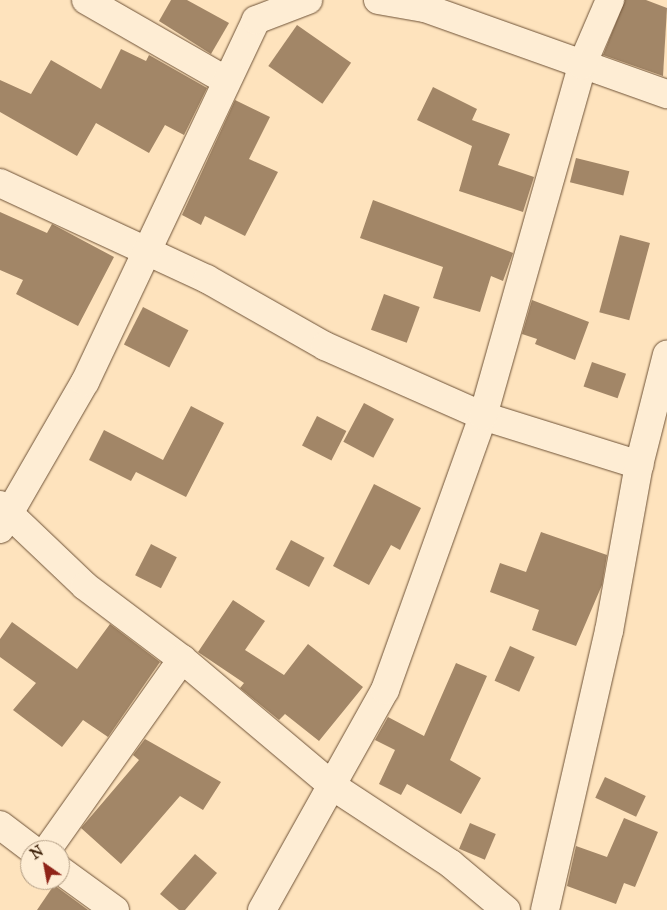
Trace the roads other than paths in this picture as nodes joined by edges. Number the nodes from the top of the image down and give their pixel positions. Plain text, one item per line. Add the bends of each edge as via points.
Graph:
1 (86, 0) edge
2 (308, 0) edge
3 (378, 0) edge
4 (610, 0) edge
5 (252, 10) edge
6 (582, 65) junction
7 (225, 80) junction
8 (667, 94) edge
9 (0, 184) edge
10 (146, 254) junction
11 (667, 354) edge
12 (484, 416) junction
13 (639, 465) junction
14 (3, 516) edge
15 (182, 659) junction
16 (334, 787) junction
17 (0, 825) edge
18 (20, 840) edge
19 (54, 840) edge
20 (70, 877) edge
21 (115, 910) edge
22 (262, 910) edge
23 (506, 910) edge
24 (545, 910) edge

1 - 7 street
2 - 5 street
3 - 6 street via 425,8
4 - 6 street
5 - 7 street
6 - 8 street
6 - 12 street
7 - 10 street via 211,120
9 - 10 street
10 - 12 street via 206,279 325,346
10 - 14 street via 85,382
11 - 13 street
12 - 13 street
12 - 16 street via 385,690
13 - 24 street via 610,631
14 - 15 street via 85,586
15 - 16 street
15 - 19 street
16 - 22 street
16 - 23 street via 451,864
17 - 18 street
20 - 21 street

